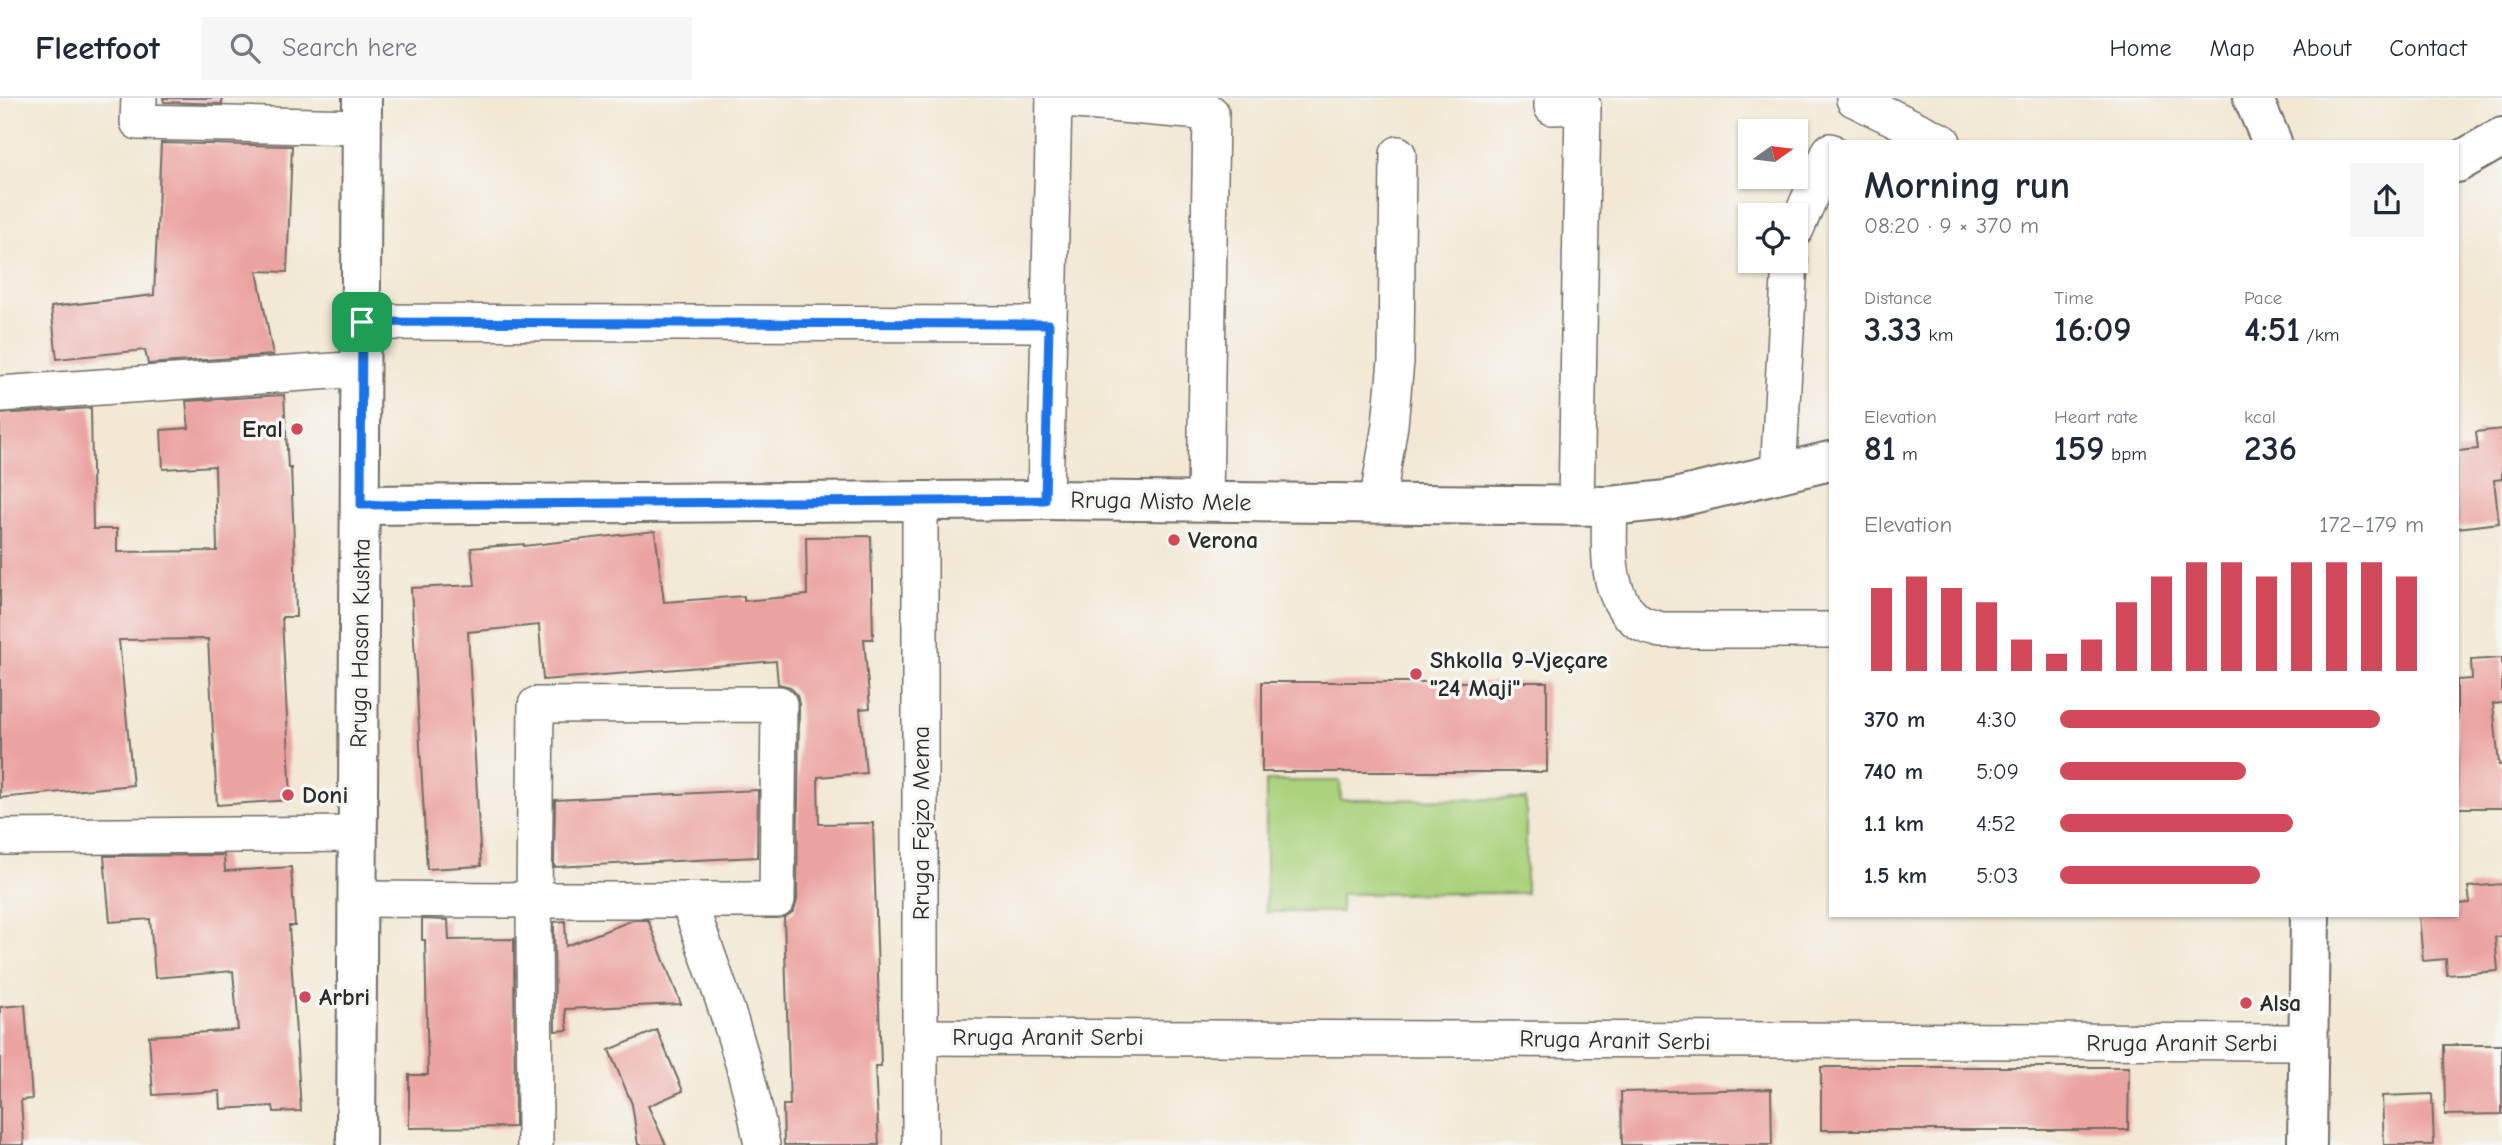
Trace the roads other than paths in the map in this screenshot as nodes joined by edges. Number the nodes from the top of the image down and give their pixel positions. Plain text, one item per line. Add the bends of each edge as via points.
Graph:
1 (139, 98) edge
2 (1552, 98) edge
3 (2253, 98) edge
4 (1054, 99) edge
5 (1854, 99) edge
6 (361, 112) edge
7 (2502, 137) edge
8 (1836, 140) edge
9 (1938, 140) edge
10 (2271, 140) edge
11 (1829, 153) edge
12 (1398, 154) dead end
13 (2459, 162) edge
14 (1807, 203) edge
15 (1789, 273) edge
16 (362, 322) junction
17 (1049, 324) junction
18 (362, 369) junction
19 (0, 394) edge
20 (1829, 461) edge
21 (1778, 475) junction
22 (920, 500) junction
23 (1045, 500) junction
24 (1205, 502) junction
25 (361, 505) junction
26 (1377, 505) junction
27 (1593, 506) junction
28 (1829, 630) edge
29 (358, 834) junction
30 (0, 837) edge
31 (357, 898) junction
32 (534, 900) junction
33 (688, 900) junction
34 (2310, 917) edge
35 (921, 1037) junction
36 (2309, 1042) junction
37 (356, 1145) edge
38 (535, 1145) edge
39 (762, 1145) edge
40 (920, 1145) edge
41 (2307, 1145) edge

1 - 6 street via 138,122
2 - 27 street via 1552,107 1583,106
3 - 10 street
4 - 17 street
4 - 24 street via 1211,113
5 - 8 street
5 - 9 street
6 - 16 street, Rruga Hasan Kushta
7 - 13 street
11 - 14 street
12 - 26 street via 1396,361
15 - 21 street
16 - 17 street
16 - 18 street, Rruga Hasan Kushta
17 - 23 street
18 - 19 street
18 - 25 street, Rruga Hasan Kushta
20 - 21 street, Rruga Misto Mele
21 - 27 street, Rruga Misto Mele via 1667,500
22 - 23 street, Rruga Misto Mele
22 - 25 street, Rruga Misto Mele
22 - 35 street, Rruga Fejzo Mema
23 - 24 street, Rruga Misto Mele
24 - 26 street, Rruga Misto Mele
25 - 29 street, Rruga Hasan Kushta
26 - 27 street, Rruga Misto Mele
27 - 28 street via 1609,548 1621,603 1637,622 1662,631
29 - 30 street
29 - 31 street, Rruga Hasan Kushta
31 - 32 street
31 - 37 street, Rruga Hasan Kushta
32 - 33 street
32 - 33 street via 536,705 779,704 777,900
32 - 38 street
33 - 39 street via 738,1040
34 - 36 street
35 - 36 street, Rruga Aranit Serbi
35 - 40 street, Rruga Fejzo Mema
36 - 41 street

